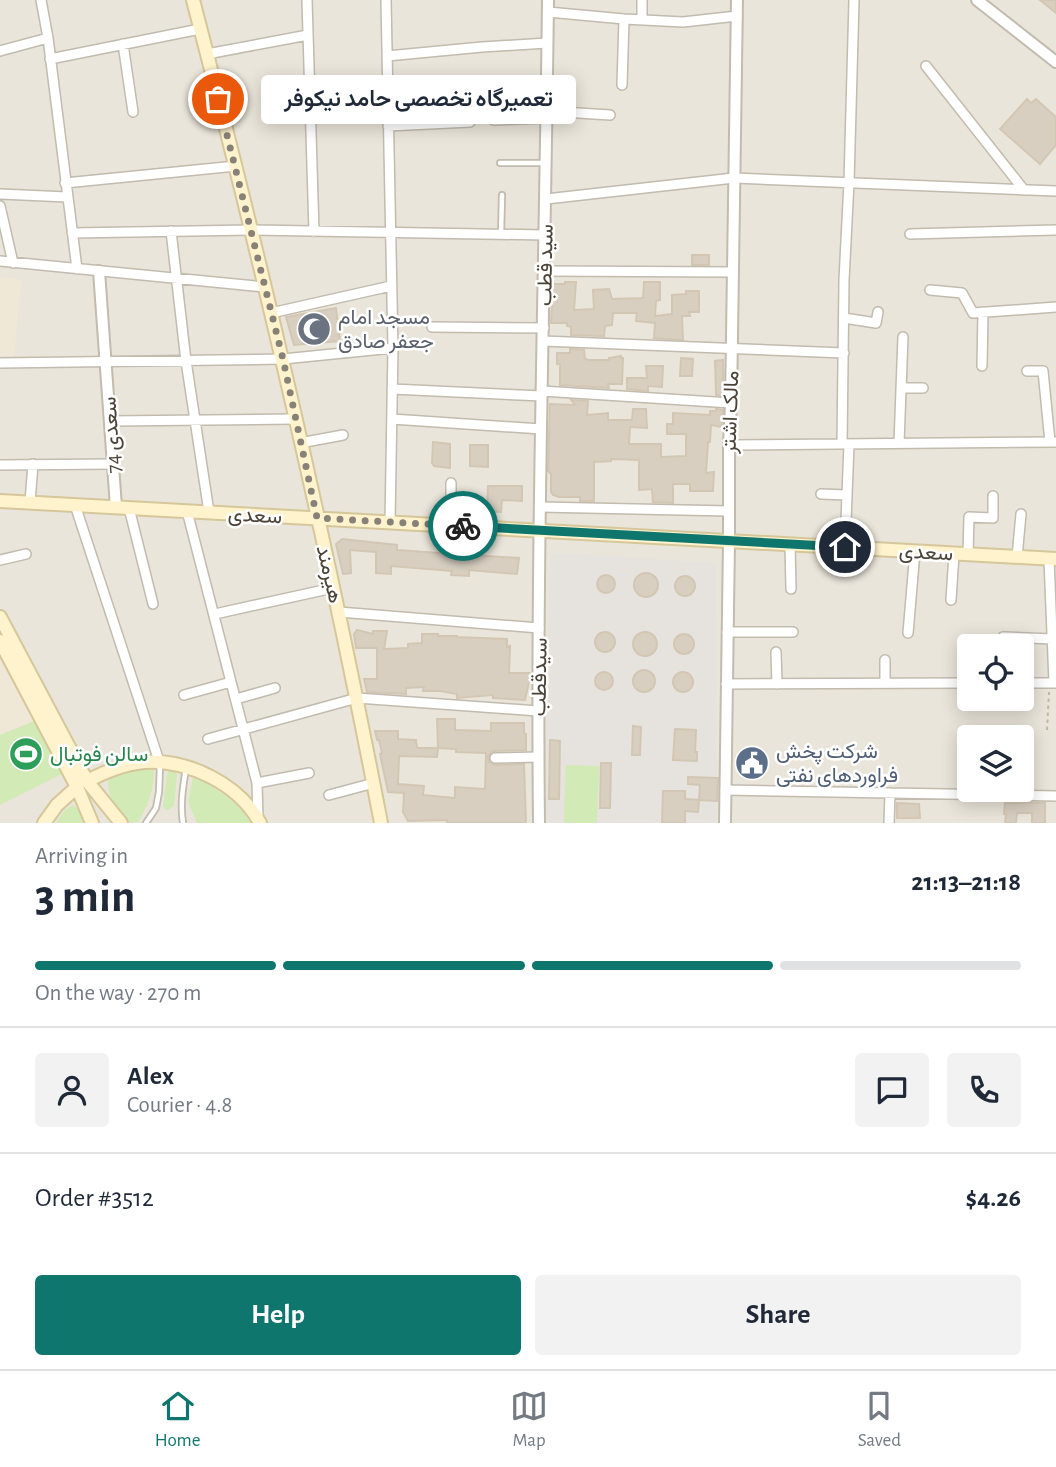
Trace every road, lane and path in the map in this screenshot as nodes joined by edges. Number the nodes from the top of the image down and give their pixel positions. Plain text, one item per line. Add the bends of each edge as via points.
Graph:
1 (41, 0) edge
2 (192, 0) edge
3 (307, 0) edge
4 (386, 0) edge
5 (548, 0) edge
6 (642, 0) edge
7 (737, 0) edge
8 (854, 0) edge
9 (977, 0) edge
10 (548, 12) junction
11 (737, 16) junction
12 (624, 19) junction
13 (642, 20) junction
14 (200, 29) junction
15 (308, 35) junction
16 (48, 38) junction
17 (547, 43) junction
18 (123, 44) junction
19 (0, 51) edge
20 (207, 54) junction
21 (387, 56) junction
22 (50, 58) junction
23 (1056, 62) edge
24 (926, 66) dead end
25 (622, 85) dead end
26 (133, 112) dead end
27 (547, 114) junction
28 (610, 115) dead end
29 (494, 120) dead end
30 (470, 122) dead end
31 (388, 126) junction
32 (500, 163) dead end
33 (546, 163) junction
34 (236, 166) junction
35 (734, 178) junction
36 (849, 182) junction
37 (65, 183) junction
38 (1024, 190) junction
39 (1056, 191) edge
40 (0, 194) edge
41 (502, 195) dead end
42 (67, 197) junction
43 (546, 199) junction
44 (0, 206) edge
45 (251, 230) junction
46 (1056, 230) edge
47 (171, 231) junction
48 (314, 232) junction
49 (72, 233) junction
50 (390, 233) junction
51 (501, 234) junction
52 (910, 234) dead end
53 (545, 235) junction
54 (0, 261) edge
55 (13, 263) junction
56 (76, 269) junction
57 (99, 271) junction
58 (545, 271) junction
59 (732, 272) junction
60 (176, 279) junction
61 (391, 286) junction
62 (265, 287) junction
63 (930, 290) dead end
64 (1056, 307) edge
65 (878, 312) dead end
66 (983, 312) junction
67 (271, 313) junction
68 (844, 318) junction
69 (432, 327) dead end
70 (544, 328) junction
71 (903, 337) dead end
72 (543, 341) junction
73 (393, 348) junction
74 (732, 350) junction
75 (844, 353) junction
76 (283, 359) junction
77 (186, 361) junction
78 (105, 362) junction
79 (0, 363) edge
80 (982, 366) dead end
81 (1027, 370) dead end
82 (901, 388) junction
83 (923, 388) dead end
84 (392, 389) junction
85 (542, 394) junction
86 (732, 403) junction
87 (295, 419) junction
88 (392, 419) junction
89 (196, 420) junction
90 (110, 421) junction
91 (541, 429) junction
92 (343, 435) dead end
93 (1053, 442) edge
94 (300, 443) junction
95 (899, 443) junction
96 (845, 444) junction
97 (729, 445) junction
98 (33, 464) junction
99 (113, 464) junction
100 (0, 465) edge
101 (451, 483) dead end
102 (821, 494) dead end
103 (847, 495) junction
104 (993, 496) dead end
105 (0, 501) edge
106 (30, 502) junction
107 (75, 505) junction
108 (540, 506) junction
109 (116, 507) junction
110 (129, 508) junction
111 (187, 511) junction
112 (729, 511) junction
113 (209, 512) junction
114 (1021, 514) dead end
115 (317, 518) junction
116 (390, 522) junction
117 (451, 526) junction
118 (539, 531) junction
119 (729, 541) junction
120 (790, 544) junction
121 (845, 547) junction
122 (915, 551) junction
123 (26, 554) dead end
124 (954, 554) junction
125 (968, 554) junction
126 (1017, 557) junction
127 (0, 559) edge
128 (1052, 559) edge
129 (333, 588) junction
130 (791, 589) dead end
131 (951, 600) dead end
132 (153, 604) dead end
133 (339, 612) junction
134 (215, 614) junction
135 (0, 617) edge
136 (539, 628) junction
137 (727, 632) junction
138 (793, 632) dead end
139 (908, 634) dead end
140 (1034, 638) edge
141 (1052, 639) junction
142 (0, 641) edge
143 (776, 652) dead end
144 (885, 660) dead end
145 (232, 682) junction
146 (885, 683) junction
147 (957, 683) edge
148 (1034, 683) edge
149 (1053, 683) edge
150 (726, 684) junction
151 (777, 684) junction
152 (275, 688) dead end
153 (184, 695) dead end
154 (357, 698) junction
155 (236, 699) junction
156 (538, 711) junction
157 (243, 728) junction
158 (1047, 730) dead end
159 (208, 739) dead end
160 (538, 757) junction
161 (495, 758) dead end
162 (160, 764) junction
163 (186, 768) junction
164 (309, 773) dead end
165 (257, 783) junction
166 (374, 783) junction
167 (82, 784) junction
168 (725, 790) junction
169 (890, 793) junction
170 (329, 795) dead end
171 (1056, 796) edge
172 (110, 809) junction
173 (259, 821) edge
174 (44, 823) edge
175 (93, 823) edge
176 (106, 823) edge
177 (121, 823) edge
178 (146, 823) edge
179 (183, 823) edge
180 (381, 823) edge
181 (539, 823) edge
182 (725, 823) edge
183 (889, 823) edge

1 - 16 street
2 - 14 main road, هیرمند
3 - 15 street
4 - 21 street
5 - 10 street, سید قطب
6 - 13 street
7 - 11 street, مالک اشتر
8 - 36 street
9 - 23 street
10 - 12 street
10 - 17 street, سید قطب
11 - 13 street via 683,22
11 - 35 street, مالک اشتر
12 - 13 street
12 - 25 street
14 - 18 street
14 - 20 main road, هیرمند
15 - 20 street
15 - 48 street
16 - 19 street
16 - 22 street
17 - 21 street
17 - 27 street, سید قطب
18 - 22 street
18 - 26 street
20 - 34 main road, هیرمند
21 - 31 street
22 - 37 street
24 - 38 street
27 - 28 street
27 - 29 street
27 - 33 street, سید قطب
30 - 31 street
31 - 50 street
32 - 33 lane
33 - 43 street, سید قطب
34 - 37 street
34 - 45 main road, هیرمند
35 - 36 street
35 - 43 street
35 - 59 street, مالک اشتر
36 - 38 street
36 - 68 street
37 - 42 street
38 - 39 street
40 - 42 street
41 - 51 lane
42 - 49 street
43 - 53 street, سید قطب
44 - 55 street
45 - 47 street
45 - 48 street
45 - 62 main road, هیرمند
46 - 52 street
47 - 49 street
47 - 60 street
48 - 50 street
49 - 56 street
50 - 51 street
50 - 61 street
51 - 53 street
53 - 58 street, سید قطب
54 - 55 street
55 - 56 street
56 - 57 street
57 - 60 street
57 - 78 street, سعدی 74
58 - 59 street
58 - 70 street, سید قطب
59 - 74 street, مالک اشتر
60 - 62 street
60 - 77 street
61 - 67 street
61 - 73 street
62 - 67 main road, هیرمند
63 - 66 street via 962,293 973,313
64 - 66 street
65 - 68 street via 876,323
66 - 80 street
67 - 76 main road, هیرمند
68 - 75 street
69 - 70 street
70 - 72 street, سید قطب
71 - 82 street
72 - 74 street
72 - 85 street, سید قطب
73 - 76 street
73 - 84 street
74 - 75 street
74 - 86 street, مالک اشتر
75 - 96 street
76 - 77 street
76 - 87 main road, هیرمند
77 - 78 street
77 - 89 street
78 - 79 street
78 - 90 street, سعدی 74
81 - 93 street via 1043,371
82 - 83 street
82 - 95 street
84 - 85 street
84 - 88 street
85 - 86 street
85 - 91 street, سید قطب
86 - 97 street, مالک اشتر
87 - 89 street
87 - 94 main road, هیرمند
88 - 91 street
88 - 116 street
89 - 90 street
89 - 113 street
90 - 99 street, سعدی 74
91 - 108 street, سید قطب
92 - 94 street
93 - 95 street
94 - 115 main road, هیرمند
95 - 96 street
96 - 97 street
96 - 103 street
97 - 112 street, مالک اشتر
98 - 99 street
98 - 100 street
98 - 106 street
99 - 109 street, سعدی 74
101 - 117 street
102 - 103 street
103 - 121 street
104 - 125 street via 993,518 969,517
105 - 106 main road, سعدی
106 - 107 main road, سعدی
107 - 109 main road, سعدی
107 - 162 street
108 - 112 street
108 - 118 street, سید قطب
109 - 110 main road, سعدی
110 - 111 main road, سعدی
110 - 132 street
111 - 113 main road, سعدی
111 - 134 street
112 - 119 street, مالک اشتر
113 - 115 main road, سعدی
114 - 126 street
115 - 116 main road, سعدی
115 - 129 main road, هیرمند
116 - 117 main road, سعدی
117 - 118 main road, سعدی
118 - 119 main road, سعدی
118 - 136 street, سیدقطب
119 - 120 main road, سعدی
119 - 137 street, مالک اشتر
120 - 121 main road, سعدی
120 - 130 street
121 - 122 main road, سعدی
122 - 124 main road, سعدی
122 - 139 street
123 - 127 street
124 - 125 main road, سعدی
124 - 131 street
125 - 126 main road, سعدی
126 - 128 main road, سعدی
128 - 141 street
129 - 133 main road, هیرمند
129 - 134 street
133 - 136 street
133 - 154 main road, هیرمند
134 - 145 street
135 - 167 main road
136 - 156 street, سیدقطب
137 - 138 street
137 - 150 street, مالک اشتر
140 - 141 street
141 - 149 street
142 - 167 main road
143 - 151 street
144 - 146 street
145 - 153 street
145 - 155 street
146 - 147 street
146 - 151 street
148 - 149 street
149 - 158 path
150 - 151 street
150 - 168 street, مالک اشتر
152 - 155 street
154 - 156 street
154 - 157 street
154 - 166 main road, هیرمند
155 - 157 street
156 - 160 street, سیدقطب
157 - 159 street
157 - 165 street
160 - 161 street
160 - 181 street, سیدقطب
162 - 163 main road
162 - 167 main road via 144,762 112,769
162 - 178 lane via 156,808
163 - 173 main road via 209,775 236,794
163 - 179 lane
164 - 165 street
165 - 173 street
166 - 170 street
166 - 180 main road, هیرمند
167 - 172 main road
167 - 174 main road
167 - 175 main road
168 - 169 street
168 - 182 street, مالک اشتر
169 - 171 street
169 - 183 street
172 - 176 main road
172 - 177 main road

